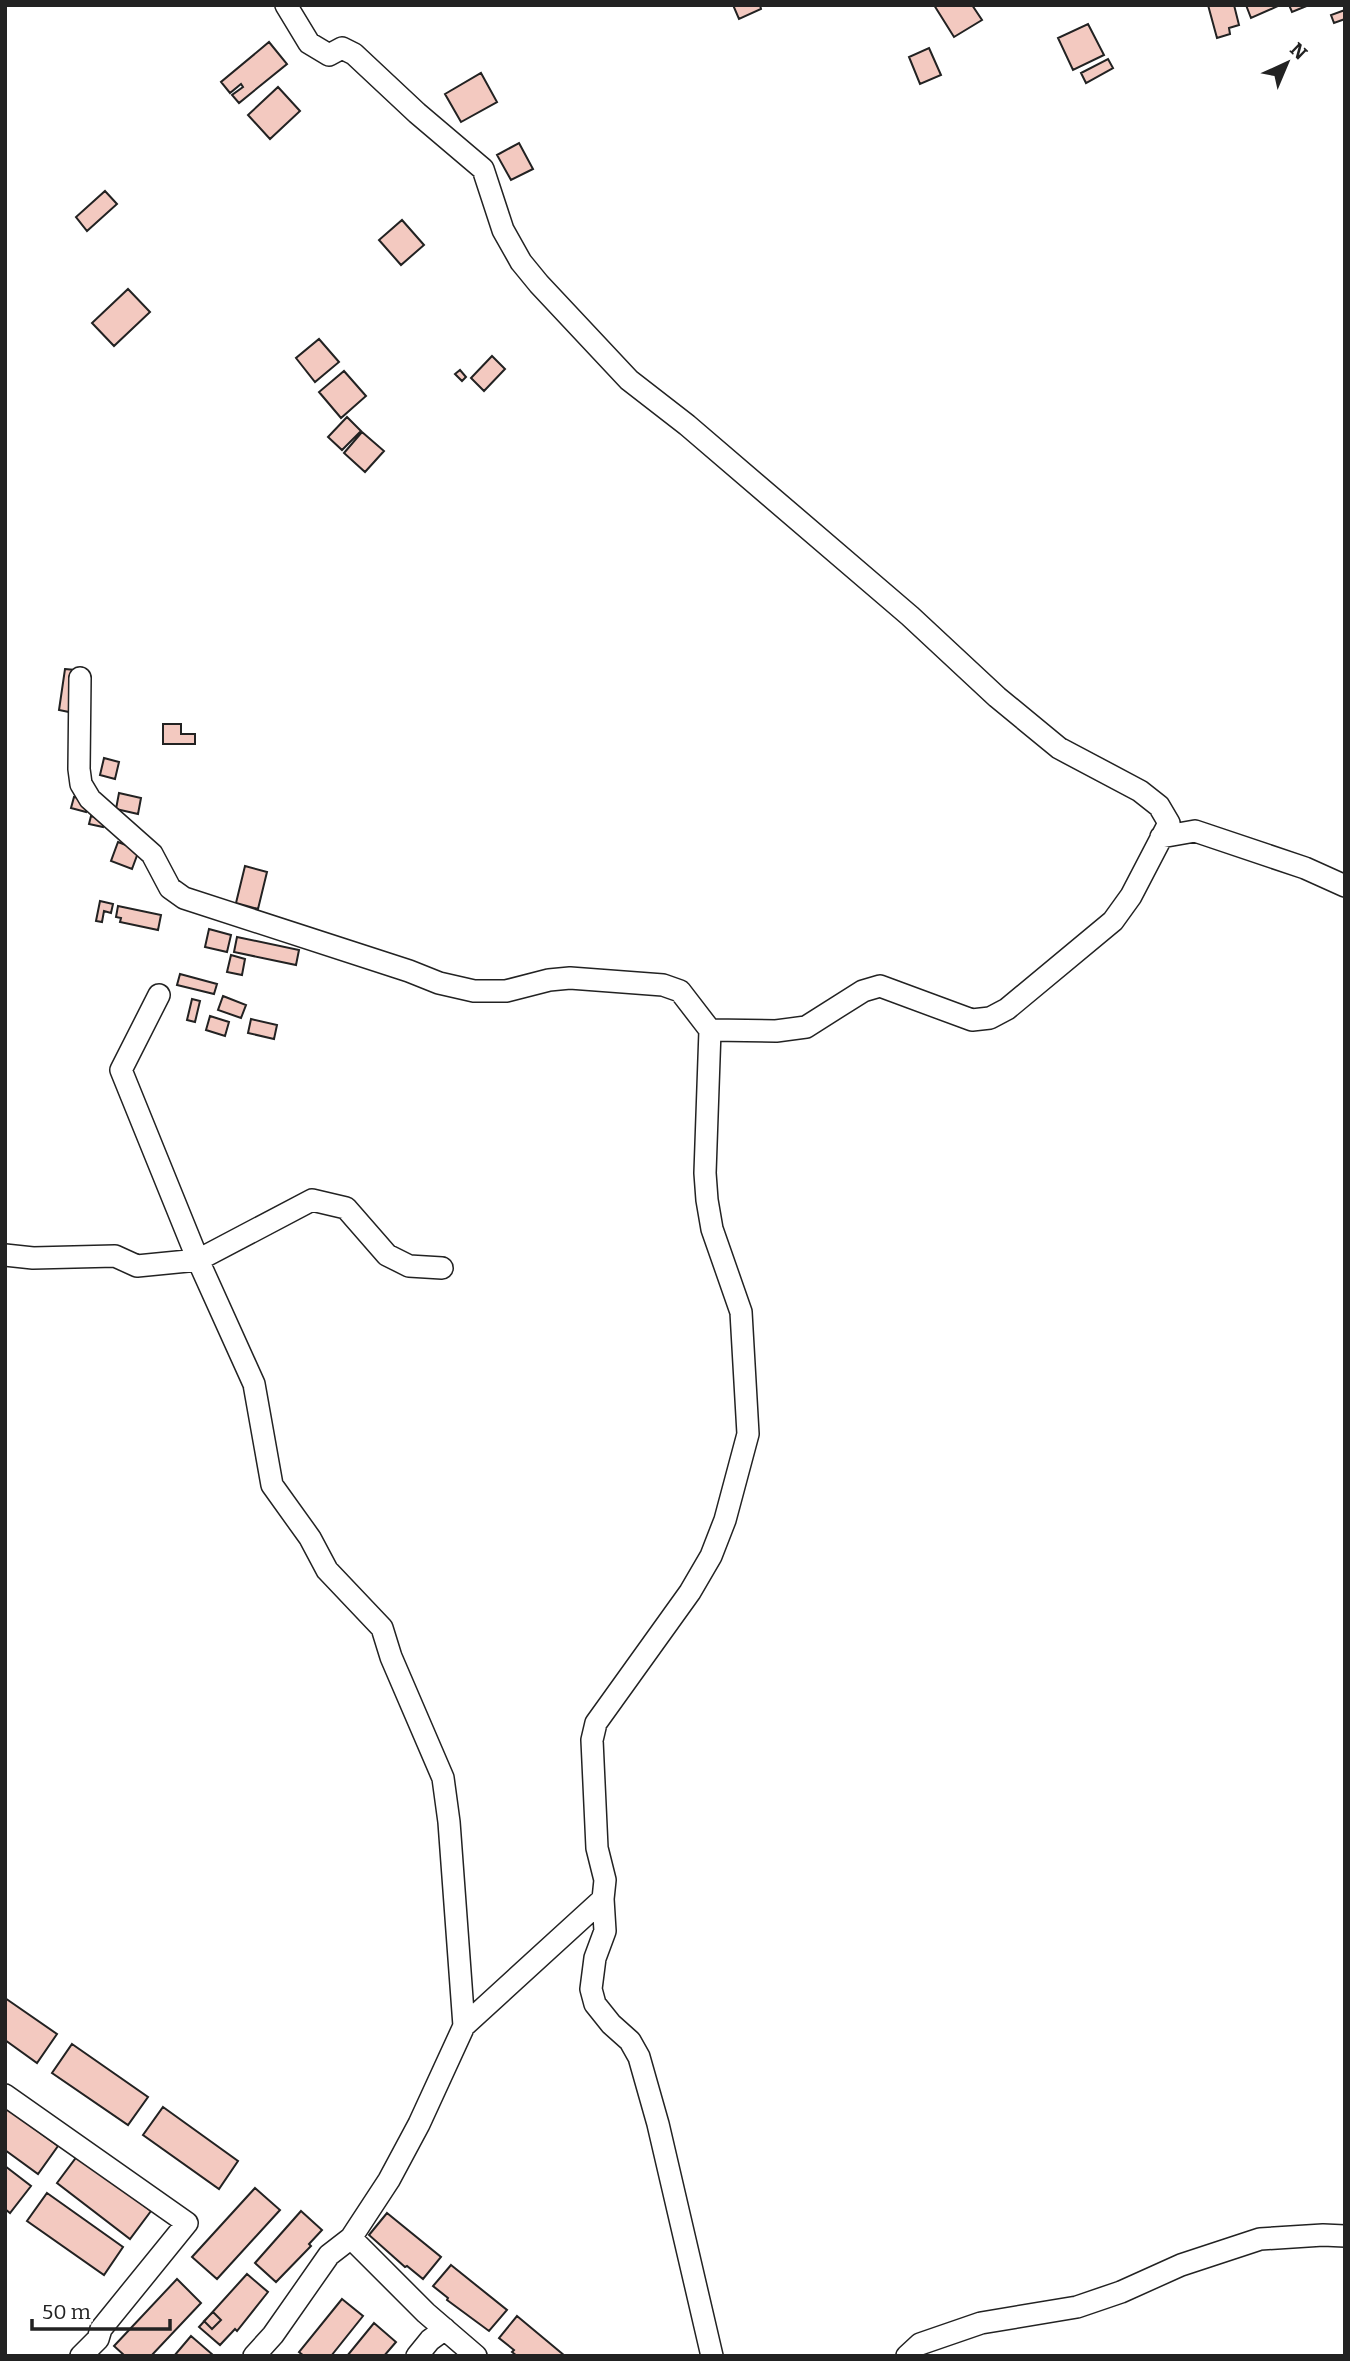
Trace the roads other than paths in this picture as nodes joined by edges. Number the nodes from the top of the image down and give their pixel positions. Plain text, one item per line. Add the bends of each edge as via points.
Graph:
1 (286, 5) edge
2 (80, 678) dead end
3 (1161, 837) junction
4 (1345, 886) edge
5 (159, 995) dead end
6 (710, 1030) junction
7 (5, 1255) edge
8 (198, 1259) junction
9 (442, 1268) dead end
10 (603, 1899) junction
11 (464, 2026) junction
12 (5, 2095) edge
13 (1345, 2236) edge
14 (351, 2238) junction
15 (444, 2329) junction
16 (81, 2356) edge
17 (254, 2356) edge
18 (417, 2356) edge
19 (476, 2356) edge
20 (712, 2356) edge
21 (907, 2356) edge

1 - 3 street via 309,43 329,55 342,48 354,54 483,169 503,230 521,261 629,380 687,425 1059,748 1159,806 1169,823
2 - 6 street via 81,783 90,799 152,854 170,888 184,898 474,991 506,991 570,978 663,985 680,991
3 - 4 street via 1195,831
3 - 6 street via 1113,921 990,1018 972,1020 880,986 863,991 806,1027
5 - 8 street via 121,1070
6 - 10 street via 707,1200 712,1229 741,1312 748,1434 711,1556 596,1723 592,1740
7 - 8 street via 115,1256 137,1266
8 - 9 street via 312,1200 346,1208 387,1255 409,1266
8 - 11 street via 254,1384 272,1485 327,1570 382,1628 443,1778
10 - 11 street
10 - 20 street via 605,1931 591,1989 595,2004 639,2057
11 - 14 street via 419,2124
12 - 16 street via 187,2223
13 - 21 street via 1260,2239 1077,2306 981,2322 919,2344
14 - 15 street
14 - 17 street via 329,2255
15 - 18 street
15 - 19 street

